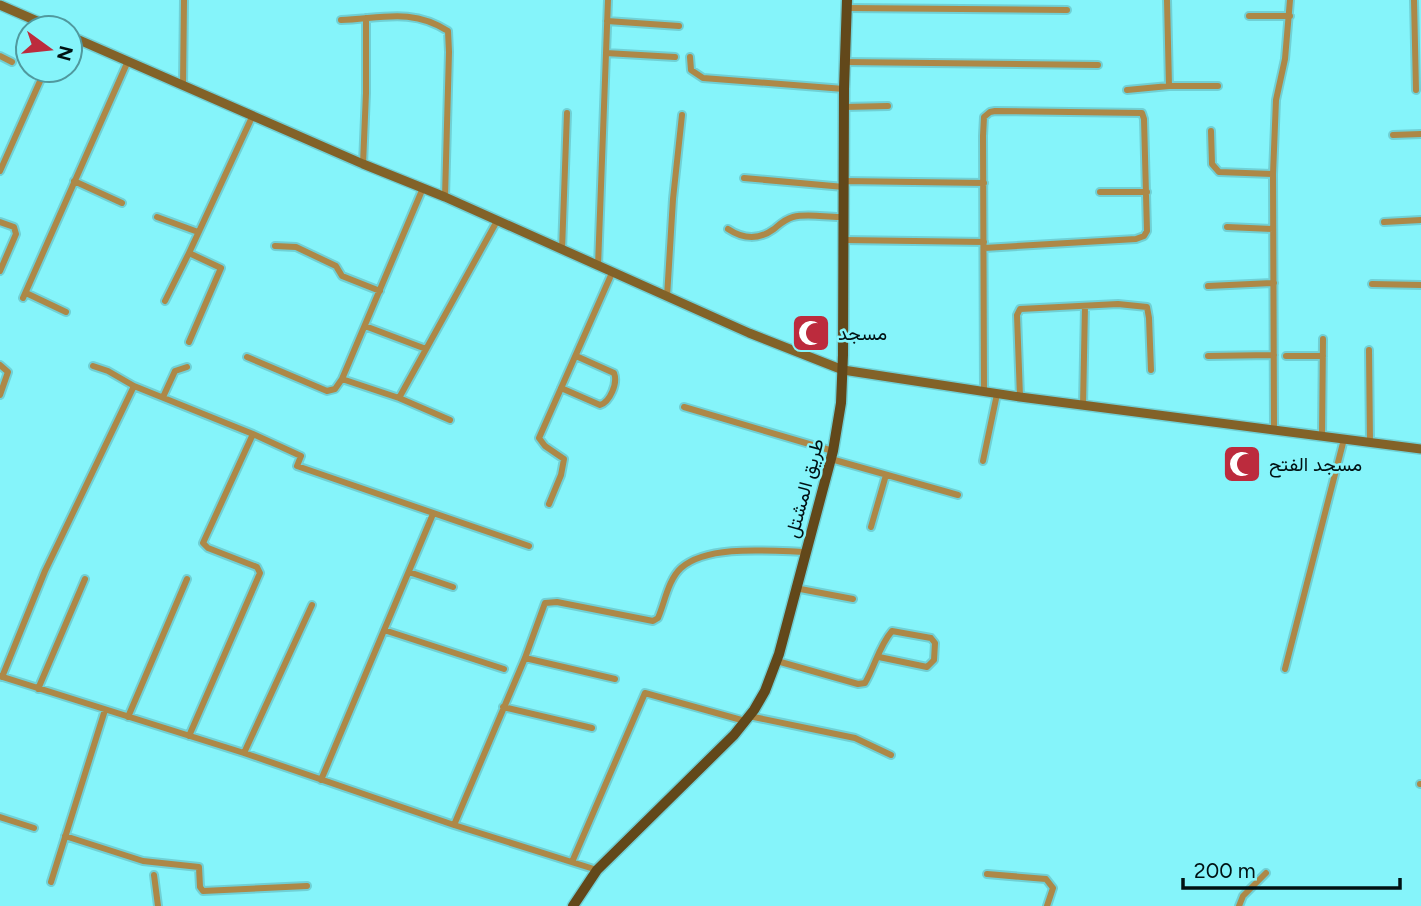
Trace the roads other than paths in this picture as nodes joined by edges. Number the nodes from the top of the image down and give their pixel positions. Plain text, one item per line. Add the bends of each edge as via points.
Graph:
1 (184, 0) edge
2 (608, 0) edge
3 (1167, 0) edge
4 (1290, 0) edge
5 (847, 4) edge
6 (0, 5) edge
7 (1416, 5) edge
8 (1067, 10) dead end
9 (20, 14) edge
10 (1249, 16) dead end
11 (1290, 16) junction
12 (366, 18) junction
13 (341, 20) dead end
14 (607, 21) junction
15 (679, 26) dead end
16 (84, 42) edge
17 (606, 53) junction
18 (0, 56) edge
19 (675, 57) dead end
20 (690, 57) dead end
21 (128, 61) junction
22 (12, 62) dead end
23 (845, 62) junction
24 (1098, 65) dead end
25 (39, 84) edge
26 (183, 86) junction
27 (1169, 86) junction
28 (1217, 86) dead end
29 (844, 89) junction
30 (1127, 90) dead end
31 (1416, 90) dead end
32 (888, 106) dead end
33 (844, 107) junction
34 (567, 113) dead end
35 (253, 115) junction
36 (682, 115) dead end
37 (1211, 131) dead end
38 (1421, 134) edge
39 (1393, 135) dead end
40 (363, 164) junction
41 (0, 171) edge
42 (1273, 174) junction
43 (744, 178) dead end
44 (74, 181) junction
45 (984, 183) junction
46 (844, 184) junction
47 (423, 188) junction
48 (1100, 192) dead end
49 (1147, 192) junction
50 (445, 197) junction
51 (122, 203) dead end
52 (156, 217) dead end
53 (844, 217) junction
54 (1421, 220) edge
55 (496, 221) junction
56 (0, 222) edge
57 (1384, 222) dead end
58 (1227, 228) dead end
59 (728, 229) dead end
60 (1273, 229) junction
61 (198, 232) junction
62 (844, 240) junction
63 (984, 245) junction
64 (275, 246) dead end
65 (562, 250) junction
66 (189, 253) junction
67 (598, 266) junction
68 (0, 271) edge
69 (612, 272) junction
70 (1274, 283) junction
71 (1372, 284) dead end
72 (1421, 285) edge
73 (1208, 286) dead end
74 (380, 291) junction
75 (667, 297) junction
76 (165, 301) dead end
77 (1085, 306) junction
78 (66, 312) dead end
79 (365, 326) junction
80 (1323, 339) dead end
81 (189, 342) dead end
82 (426, 349) junction
83 (1369, 350) dead end
84 (1274, 355) junction
85 (576, 356) junction
86 (1208, 356) dead end
87 (1286, 356) dead end
88 (1323, 356) junction
89 (247, 357) dead end
90 (0, 365) edge
91 (93, 366) dead end
92 (187, 367) dead end
93 (843, 370) junction
94 (1151, 370) dead end
95 (342, 379) junction
96 (134, 386) junction
97 (561, 388) junction
98 (984, 392) junction
99 (998, 394) junction
100 (0, 395) edge
101 (163, 397) junction
102 (1020, 397) junction
103 (399, 398) junction
104 (1083, 406) junction
105 (684, 407) dead end
106 (450, 419) dead end
107 (1274, 430) junction
108 (253, 434) junction
109 (1322, 436) junction
110 (1345, 439) junction
111 (1370, 443) junction
112 (1421, 449) edge
113 (832, 455) junction
114 (983, 461) dead end
115 (886, 475) junction
116 (958, 495) dead end
117 (549, 504) dead end
118 (433, 514) junction
119 (870, 527) dead end
120 (529, 546) dead end
121 (805, 552) junction
122 (409, 572) junction
123 (85, 579) dead end
124 (187, 579) dead end
125 (453, 587) dead end
126 (795, 588) junction
127 (853, 599) dead end
128 (312, 605) dead end
129 (384, 630) junction
130 (879, 657) junction
131 (525, 658) junction
132 (777, 661) junction
133 (504, 669) dead end
134 (1285, 669) dead end
135 (1, 677) edge
136 (615, 679) dead end
137 (38, 689) junction
138 (503, 707) junction
139 (104, 710) junction
140 (128, 717) junction
141 (747, 718) junction
142 (592, 728) dead end
143 (188, 736) junction
144 (244, 754) junction
145 (891, 755) dead end
146 (321, 780) junction
147 (0, 817) edge
148 (454, 825) junction
149 (34, 828) dead end
150 (65, 836) junction
151 (572, 862) junction
152 (597, 870) junction
153 (1266, 873) dead end
154 (987, 874) dead end
155 (154, 875) dead end
156 (51, 882) dead end
157 (307, 886) dead end
158 (158, 906) edge
159 (573, 906) edge
160 (1047, 906) edge
161 (1239, 906) edge

1 - 26 street
2 - 14 street
3 - 27 street
4 - 11 street
5 - 8 street
5 - 23 main road, طريق المشتل
6 - 9 main road
7 - 31 street
10 - 11 street
11 - 42 street via 1276,100
12 - 13 street
12 - 40 street
12 - 50 street via 402,15 448,31
14 - 15 street
14 - 17 street
16 - 21 main road
17 - 19 street
17 - 67 street
18 - 22 street
20 - 29 street via 691,70 703,78
21 - 26 main road
21 - 44 street
23 - 24 street
23 - 29 main road, طريق المشتل
25 - 41 street
26 - 35 main road
27 - 28 street
27 - 30 street
29 - 33 main road, طريق المشتل
32 - 33 street
33 - 46 main road, طريق المشتل
34 - 65 street
35 - 40 main road
35 - 61 street
36 - 75 street
37 - 42 street via 1212,164 1219,172
38 - 39 street
40 - 47 main road
42 - 60 street
43 - 46 street
44 - 51 street
44 - 78 street via 24,295
45 - 46 street
45 - 49 street via 983,121 990,111 1139,112 1144,118
45 - 63 street
46 - 53 main road, طريق المشتل
47 - 50 main road
47 - 74 street
48 - 49 street
49 - 63 street via 1147,231 1141,238
50 - 55 main road
52 - 61 street
53 - 59 street via 794,217 753,238
53 - 62 main road, طريق المشتل
54 - 57 street
55 - 65 main road
55 - 82 street
56 - 68 street via 13,227 16,234
58 - 60 street
60 - 70 street
61 - 66 street
62 - 63 street
62 - 93 main road, طريق المشتل
63 - 98 street
64 - 74 street via 296,247 336,266 342,276
65 - 67 main road
66 - 76 street
66 - 81 street via 221,268
67 - 69 main road
69 - 75 main road
69 - 85 street
70 - 73 street
70 - 84 street
71 - 72 street
74 - 79 street
75 - 93 main road
77 - 94 street via 1146,307
77 - 102 street via 1017,312
77 - 104 street
79 - 82 street
79 - 95 street
80 - 88 street
82 - 103 street
83 - 111 street
84 - 86 street
84 - 107 street
85 - 97 street
85 - 97 street via 614,373 611,392 600,405
87 - 88 street
88 - 109 street
89 - 95 street via 327,391
90 - 100 street via 8,372
91 - 96 street
92 - 101 street via 176,371
93 - 98 main road
93 - 113 main road, طريق المشتل
95 - 103 street
96 - 101 street
96 - 135 street via 45,571
97 - 117 street via 539,438 564,459
98 - 99 main road
99 - 102 main road
99 - 114 street
101 - 108 street
102 - 104 main road
103 - 106 street
104 - 107 main road
105 - 113 street
107 - 109 main road
108 - 118 street via 301,456 297,466
108 - 143 street via 203,543 257,567 260,573
109 - 110 main road
110 - 111 main road
110 - 134 street
111 - 112 main road
113 - 115 street
113 - 121 main road, طريق المشتل
115 - 116 street
115 - 119 street
118 - 120 street
118 - 122 street
121 - 126 main road, طريق المشتل
121 - 131 street via 723,551 682,567 653,621 549,601
122 - 125 street
122 - 129 street
123 - 137 street
124 - 140 street
126 - 127 street
126 - 132 main road, طريق المشتل
128 - 144 street
129 - 133 street
129 - 146 street
130 - 130 street via 927,667 934,660 934,639 892,631
130 - 132 street via 865,683 859,684
131 - 136 street
131 - 138 street
132 - 141 main road, طريق المشتل
135 - 137 street
137 - 139 street
138 - 142 street
138 - 148 street
139 - 140 street
139 - 150 street
140 - 143 street
141 - 145 street via 855,738
141 - 151 street via 645,693
141 - 152 main road, طريق المشتل
143 - 144 street
144 - 146 street
146 - 148 street
147 - 149 street
148 - 151 street
150 - 156 street
150 - 157 street via 143,861 199,867 203,891
151 - 152 street
152 - 159 main road, طريق المشتل
153 - 161 street
154 - 160 street via 1046,878 1053,888
155 - 158 street

